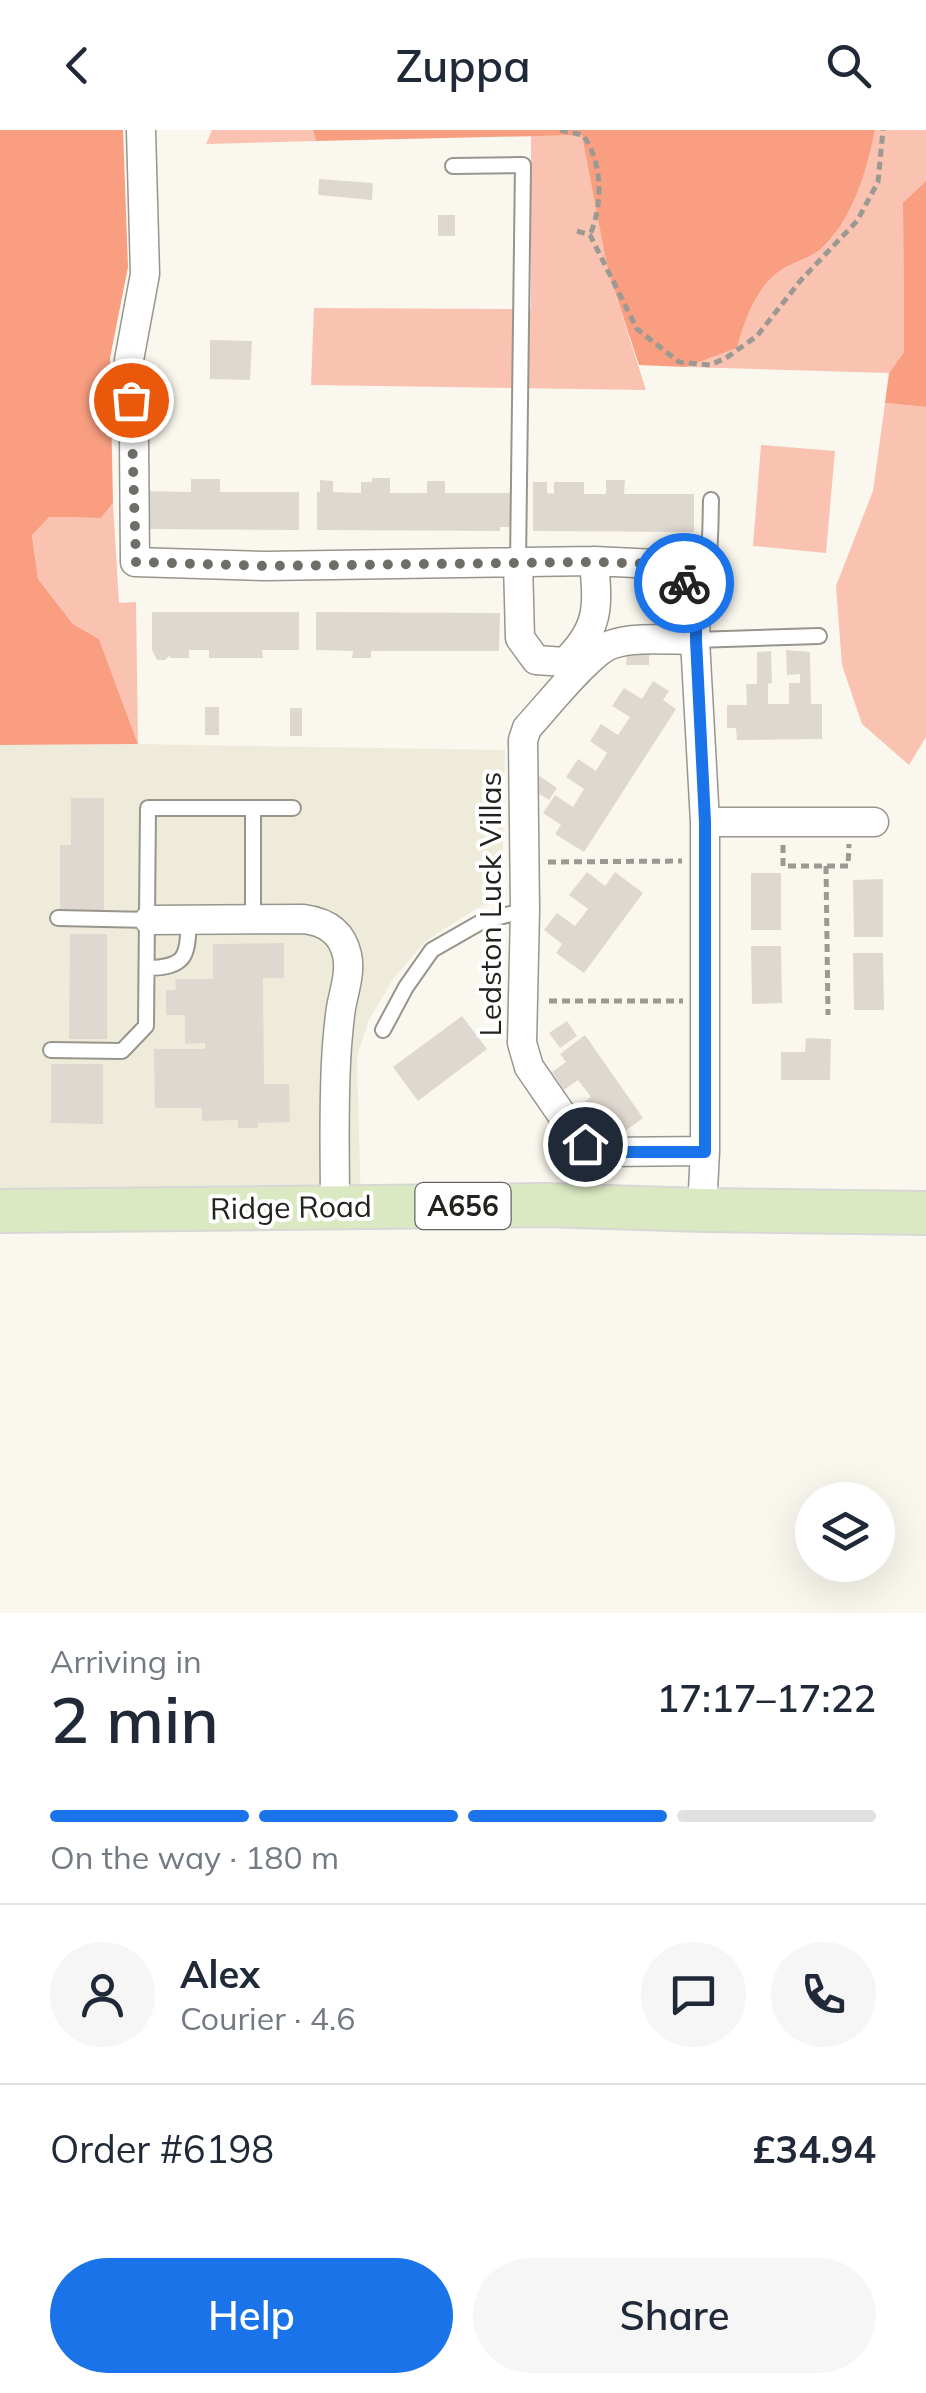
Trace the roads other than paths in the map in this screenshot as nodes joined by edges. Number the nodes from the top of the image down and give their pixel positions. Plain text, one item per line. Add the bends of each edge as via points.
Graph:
1 (140, 130) edge
2 (453, 166) dead end
3 (711, 500) dead end
4 (518, 562) junction
5 (594, 562) junction
6 (696, 601) junction
7 (819, 636) dead end
8 (696, 640) junction
9 (254, 808) junction
10 (293, 808) dead end
11 (705, 822) junction
12 (862, 822) road end
13 (526, 910) junction
14 (58, 918) dead end
15 (149, 920) junction
16 (189, 920) junction
17 (253, 920) junction
18 (148, 968) junction
19 (383, 1030) dead end
20 (51, 1050) dead end
21 (705, 1152) junction
22 (335, 1208) junction
23 (702, 1210) junction
24 (0, 1212) edge
25 (926, 1212) edge

1 - 4 street via 146,274 128,360 136,562
2 - 4 lane via 523,165
3 - 6 lane via 707,570
4 - 5 street
4 - 5 street via 520,638 536,660 565,662 592,628
5 - 6 street via 656,564 681,578
6 - 8 street
7 - 8 lane
8 - 11 street
8 - 13 street, Ledston Luck Villas via 610,645 527,728
9 - 10 lane
9 - 15 lane via 148,808
9 - 17 lane
11 - 12 street
11 - 21 street
13 - 19 lane via 481,922 432,950
13 - 21 street, Ledston Luck Villas via 522,1043 530,1067 571,1128 605,1152
14 - 15 lane
15 - 16 street
15 - 18 lane
16 - 17 street
16 - 18 lane via 183,958
17 - 22 street via 320,922 333,929 348,956 336,1049
18 - 20 lane via 146,1026 122,1050
21 - 23 street
22 - 23 main road, Ridge Road / A656
22 - 24 main road, Ridge Road / A656
23 - 25 main road, Ridge Road / A656

